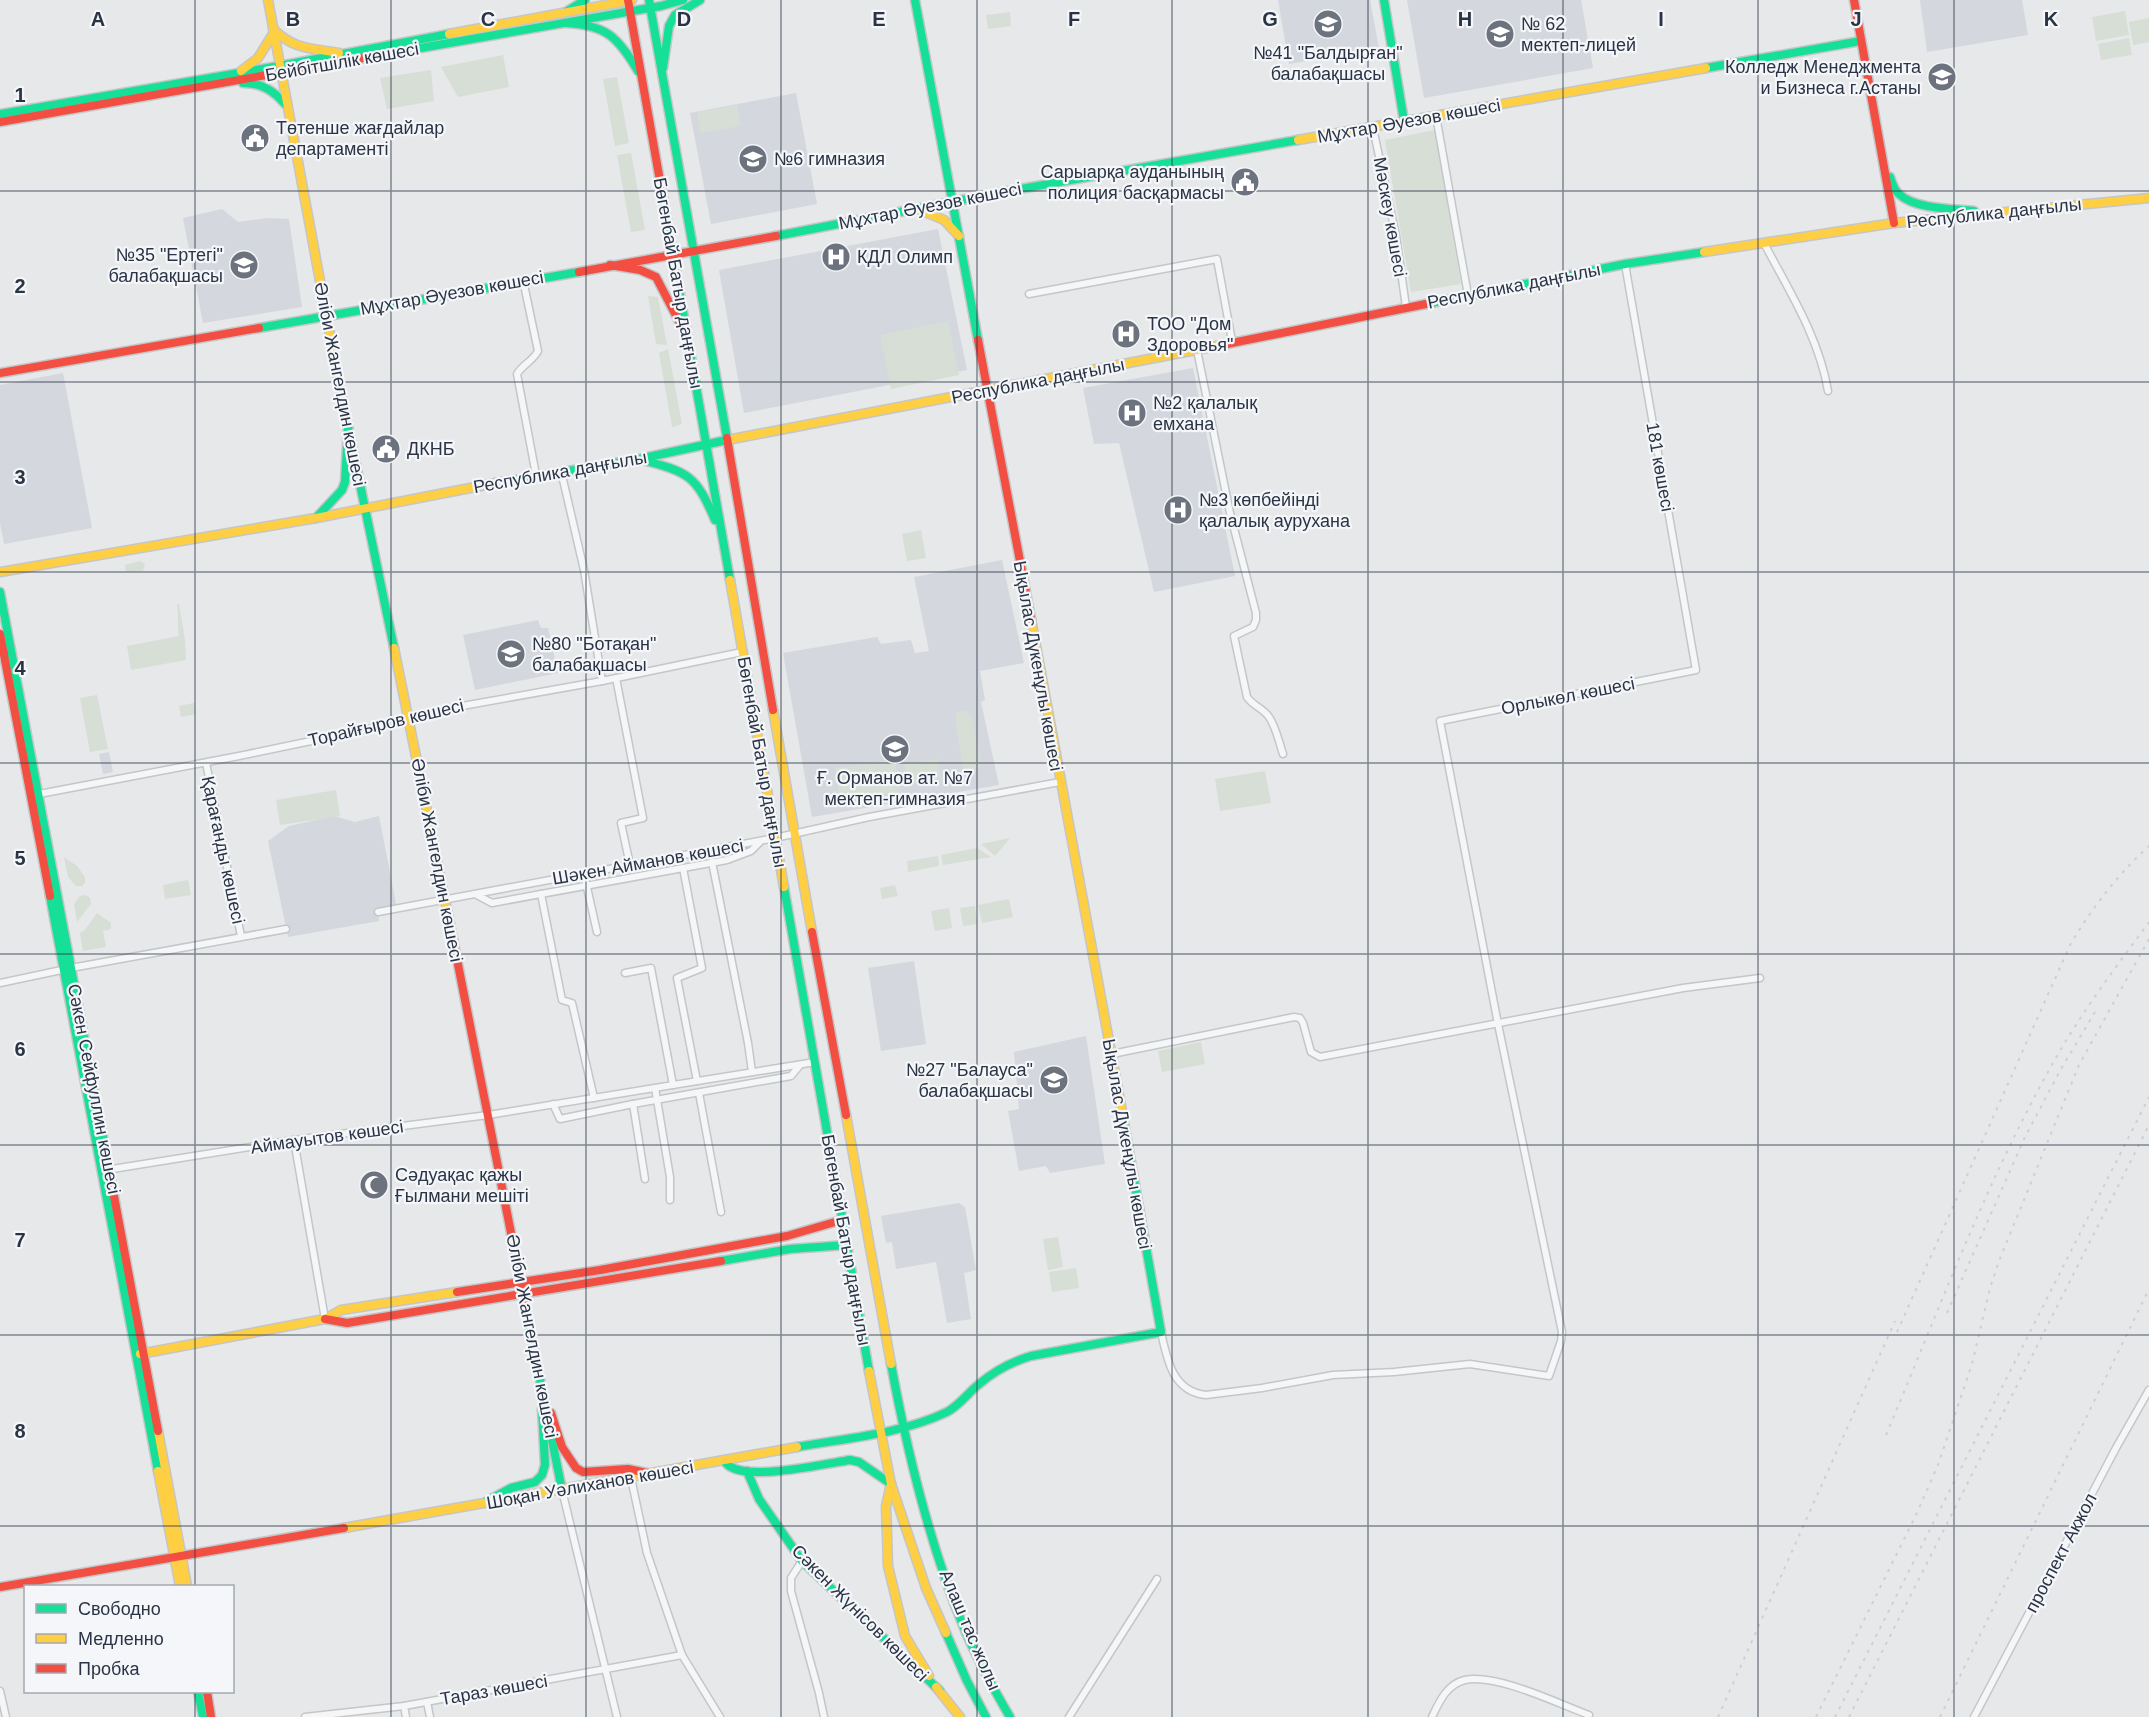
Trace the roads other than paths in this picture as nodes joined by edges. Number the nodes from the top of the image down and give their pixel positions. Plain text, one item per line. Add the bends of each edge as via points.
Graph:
1 (268, 0) edge
2 (585, 0) edge
3 (629, 0) edge
4 (683, 0) edge
5 (700, 0) edge
6 (917, 0) edge
7 (1384, 0) edge
8 (1854, 0) edge
9 (649, 4) edge
10 (630, 11) junction
11 (567, 12) junction
12 (566, 23) junction
13 (273, 31) junction
14 (1861, 41) junction
15 (343, 54) junction
16 (280, 69) junction
17 (238, 73) junction
18 (642, 78) junction
19 (662, 80) junction
20 (221, 84) junction
21 (286, 106) junction
22 (0, 114) edge
23 (1436, 116) junction
24 (1404, 121) junction
25 (0, 122) edge
26 (1373, 128) junction
27 (1883, 160) junction
28 (2149, 198) edge
29 (952, 202) junction
30 (915, 208) junction
31 (1989, 214) junction
32 (1894, 223) junction
33 (959, 236) junction
34 (1764, 243) junction
35 (692, 251) junction
36 (673, 255) junction
37 (1625, 264) junction
38 (610, 265) junction
39 (523, 280) junction
40 (1029, 294) dead end
41 (1468, 295) junction
42 (1406, 307) junction
43 (325, 316) junction
44 (688, 340) junction
45 (1232, 341) junction
46 (1197, 350) junction
47 (0, 373) edge
48 (987, 391) junction
49 (1828, 391) dead end
50 (348, 427) junction
51 (727, 440) junction
52 (706, 441) junction
53 (639, 459) junction
54 (535, 471) junction
55 (561, 471) junction
56 (365, 508) junction
57 (316, 518) junction
58 (722, 536) junction
59 (0, 572) edge
60 (0, 592) edge
61 (0, 634) edge
62 (2, 649) edge
63 (742, 652) junction
64 (1696, 670) joint
65 (616, 678) junction
66 (602, 681) junction
67 (409, 720) junction
68 (1283, 754) dead end
69 (206, 763) junction
70 (1060, 782) junction
71 (34, 795) junction
72 (794, 833) junction
73 (775, 838) junction
74 (761, 841) junction
75 (712, 862) junction
76 (630, 865) junction
77 (683, 868) junction
78 (584, 873) junction
79 (587, 885) junction
80 (475, 894) junction
81 (541, 894) junction
82 (444, 899) junction
83 (378, 912) dead end
84 (286, 929) dead end
85 (597, 932) dead end
86 (241, 936) junction
87 (68, 969) junction
88 (625, 973) dead end
89 (1760, 978) dead end
90 (0, 983) edge
91 (1498, 1024) junction
92 (1112, 1054) junction
93 (815, 1062) junction
94 (800, 1065) junction
95 (752, 1072) junction
96 (697, 1081) junction
97 (672, 1085) junction
98 (655, 1088) junction
99 (699, 1092) junction
100 (594, 1098) junction
101 (657, 1100) junction
102 (553, 1104) junction
103 (633, 1104) junction
104 (488, 1115) junction
105 (294, 1140) junction
106 (105, 1170) junction
107 (645, 1179) dead end
108 (670, 1200) dead end
109 (721, 1212) dead end
110 (843, 1220) junction
111 (787, 1236) junction
112 (847, 1245) junction
113 (790, 1249) junction
114 (522, 1282) junction
115 (525, 1295) junction
116 (325, 1319) junction
117 (1161, 1332) junction
118 (140, 1354) junction
119 (542, 1390) junction
120 (2149, 1390) edge
121 (903, 1428) junction
122 (880, 1432) junction
123 (724, 1461) junction
124 (747, 1471) junction
125 (653, 1474) junction
126 (631, 1478) junction
127 (891, 1484) junction
128 (562, 1490) junction
129 (479, 1505) junction
130 (924, 1507) joint
131 (905, 1521) joint
132 (180, 1559) junction
133 (802, 1561) junction
134 (1157, 1579) dead end
135 (180, 1585) edge
136 (187, 1585) edge
137 (0, 1587) edge
138 (682, 1655) junction
139 (606, 1669) junction
140 (0, 1691) edge
141 (940, 1691) junction
142 (198, 1693) edge
143 (207, 1693) edge
144 (427, 1702) junction
145 (404, 1706) junction
146 (1589, 1715) dead end
147 (6, 1717) edge
148 (203, 1717) edge
149 (211, 1717) edge
150 (305, 1717) edge
151 (406, 1717) edge
152 (430, 1717) edge
153 (617, 1717) edge
154 (720, 1717) edge
155 (824, 1717) edge
156 (960, 1717) edge
157 (986, 1717) edge
158 (1010, 1717) edge
159 (1069, 1717) edge
160 (1432, 1717) edge
161 (1974, 1717) edge

1 - 13 main road, Әліби Жангелдин көшесі
2 - 11 main road
3 - 10 main road, Бөгенбай Батыр даңғылы
3 - 11 main road, Бейбітшілік көшесі
4 - 9 main road, Бейбітшілік көшесі
5 - 19 main road via 675,15 669,26
6 - 29 main road, Ықылас Дүкенұлы көшесі
7 - 24 main road
8 - 14 main road
9 - 10 main road, Бейбітшілік көшесі
9 - 19 main road, Бөгенбай Батыр даңғылы
10 - 12 main road, Бейбітшілік көшесі
10 - 18 main road, Бөгенбай Батыр даңғылы
11 - 15 main road, Бейбітшілік көшесі
12 - 16 main road, Бейбітшілік көшесі
12 - 18 main road via 588,24 610,33 625,48
13 - 15 main road via 291,45
13 - 16 main road, Әліби Жангелдин көшесі
13 - 17 main road via 258,58
14 - 23 main road, Мұхтар Әуезов көшесі
14 - 27 main road
15 - 16 main road, Бейбітшілік көшесі
16 - 17 main road, Бейбітшілік көшесі
16 - 20 main road, Бейбітшілік көшесі
16 - 21 main road, Әліби Жангелдин көшесі
17 - 22 main road, Бейбітшілік көшесі
18 - 36 main road, Бөгенбай Батыр даңғылы
19 - 35 main road, Бөгенбай Батыр даңғылы
20 - 21 main road via 247,83 274,90
20 - 25 main road, Бейбітшілік көшесі
21 - 43 main road, Әліби Жангелдин көшесі
23 - 24 main road, Мұхтар Әуезов көшесі
23 - 41 street
24 - 26 main road, Мұхтар Әуезов көшесі
26 - 29 main road, Мұхтар Әуезов көшесі
26 - 42 street, Мәскеу көшесі via 1396,236
27 - 31 main road via 1898,194 1907,199
27 - 32 main road
28 - 31 main road, Республика даңғылы
29 - 30 main road, Мұхтар Әуезов көшесі
29 - 33 main road, Ықылас Дүкенұлы көшесі
30 - 33 main road via 944,220
30 - 35 main road, Мұхтар Әуезов көшесі
31 - 32 main road, Республика даңғылы
32 - 34 main road, Республика даңғылы
33 - 48 main road, Ықылас Дүкенұлы көшесі
34 - 37 main road, Республика даңғылы
34 - 49 street via 1808,327
35 - 36 main road, Мұхтар Әуезов көшесі
35 - 51 main road, Бөгенбай Батыр даңғылы
36 - 38 main road, Мұхтар Әуезов көшесі
36 - 44 main road, Бөгенбай Батыр даңғылы
37 - 41 main road, Республика даңғылы
37 - 64 street, 181 көшесі
38 - 39 main road, Мұхтар Әуезов көшесі
38 - 44 main road via 646,273 658,280
39 - 43 main road, Мұхтар Әуезов көшесі
39 - 54 street via 538,351 517,374
40 - 45 street via 1217,259
41 - 42 main road, Республика даңғылы
42 - 45 main road, Республика даңғылы
43 - 47 main road, Мұхтар Әуезов көшесі
43 - 50 main road, Әліби Жангелдин көшесі
44 - 52 main road, Бөгенбай Батыр даңғылы
45 - 46 main road, Республика даңғылы
46 - 48 main road, Республика даңғылы
46 - 68 street via 1230,513 1256,613 1253,627 1234,636 1247,697 1270,718
48 - 51 main road, Республика даңғылы
48 - 70 main road, Ықылас Дүкенұлы көшесі
50 - 56 main road, Әліби Жангелдин көшесі
50 - 57 main road via 345,482
51 - 52 main road, Республика даңғылы
51 - 72 main road, Бөгенбай Батыр даңғылы
52 - 53 main road, Республика даңғылы
52 - 58 main road, Бөгенбай Батыр даңғылы
53 - 55 main road, Республика даңғылы
53 - 58 main road via 686,472 703,491
54 - 55 main road, Республика даңғылы
54 - 56 main road, Республика даңғылы
55 - 66 street via 584,570
56 - 57 main road, Республика даңғылы
56 - 67 main road, Әліби Жангелдин көшесі
57 - 59 main road, Республика даңғылы
58 - 63 main road, Бөгенбай Батыр даңғылы
60 - 71 main road, Сәкен Сейфуллин көшесі
61 - 62 main road, Сәкен Сейфуллин көшесі
62 - 71 main road, Сәкен Сейфуллин көшесі
63 - 65 street, Торайғыров көшесі
63 - 73 main road, Бөгенбай Батыр даңғылы
64 - 91 street, Орлыкөл көшесі via 1440,721
65 - 66 street, Торайғыров көшесі
65 - 76 street via 643,818 621,822
66 - 67 street, Торайғыров көшесі via 451,708
67 - 69 street, Торайғыров көшесі
67 - 82 main road, Әліби Жангелдин көшесі
69 - 71 street, Торайғыров көшесі
69 - 86 street, Қарағанды көшесі
70 - 72 street, Шәкен Айманов көшесі
70 - 92 main road, Ықылас Дүкенұлы көшесі
71 - 87 main road, Сәкен Сейфуллин көшесі
72 - 73 street, Шәкен Айманов көшесі
72 - 121 main road, Бөгенбай Батыр даңғылы
73 - 74 street, Шәкен Айманов көшесі
73 - 93 main road, Бөгенбай Батыр даңғылы
74 - 75 street via 751,851
74 - 76 street, Шәкен Айманов көшесі
75 - 77 street
75 - 95 street
76 - 78 street, Шәкен Айманов көшесі
77 - 79 street
77 - 96 street via 702,968 677,978
78 - 79 street
78 - 80 street, Шәкен Айманов көшесі
79 - 81 street
79 - 85 street
80 - 81 street via 492,903
80 - 82 street, Шәкен Айманов көшесі
81 - 100 street via 562,1000 572,1003
82 - 83 street, Шәкен Айманов көшесі
82 - 104 main road, Әліби Жангелдин көшесі
84 - 86 street
86 - 87 street
87 - 90 street
87 - 106 main road, Сәкен Сейфуллин көшесі
88 - 97 street via 651,968
89 - 91 street via 1683,988
91 - 92 street via 1320,1057 1311,1052 1303,1023 1294,1017
91 - 117 street via 1562,1332 1549,1376 1470,1364 1333,1375 1262,1388 1197,1394 1182,1386 1174,1374
92 - 117 main road, Ықылас Дүкенұлы көшесі
93 - 94 street, Аймауытов көшесі
93 - 110 main road, Бөгенбай Батыр даңғылы
94 - 95 street, Аймауытов көшесі
94 - 99 street, Аймауытов көшесі via 791,1077
95 - 96 street, Аймауытов көшесі
96 - 97 street, Аймауытов көшесі
97 - 98 street, Аймауытов көшесі
98 - 100 street, Аймауытов көшесі
98 - 101 street
99 - 101 street, Аймауытов көшесі
99 - 109 street
100 - 102 street, Аймауытов көшесі
101 - 103 street, Аймауытов көшесі
101 - 108 street
102 - 103 street, Аймауытов көшесі via 560,1119
102 - 104 street, Аймауытов көшесі
103 - 107 street
104 - 105 street, Аймауытов көшесі
104 - 114 main road, Әліби Жангелдин көшесі
105 - 106 street, Аймауытов көшесі
105 - 116 street
106 - 118 main road, Сәкен Сейфуллин көшесі
110 - 111 main road
110 - 112 main road, Бөгенбай Батыр даңғылы
111 - 113 main road
111 - 114 main road
112 - 113 main road
112 - 122 main road, Бөгенбай Батыр даңғылы
113 - 115 main road
114 - 115 main road, Әліби Жангелдин көшесі
114 - 116 main road via 341,1310
115 - 116 main road via 347,1323
115 - 119 main road, Әліби Жангелдин көшесі
116 - 118 main road
117 - 121 main road, Шоқан Уәлиханов көшесі via 1015,1361 978,1385 959,1404
118 - 132 main road, Сәкен Сейфуллин көшесі
119 - 125 main road via 577,1470 628,1469
119 - 128 main road, Әліби Жангелдин көшесі
119 - 129 main road via 542,1475 535,1482 511,1488
120 - 161 street, проспект Акжол
121 - 122 main road, Шоқан Уәлиханов көшесі
121 - 130 main road, Бөгенбай Батыр даңғылы
122 - 123 main road, Шоқан Уәлиханов көшесі
122 - 127 main road, Бөгенбай Батыр даңғылы
123 - 124 main road via 732,1468
123 - 125 main road, Шоқан Уәлиханов көшесі
124 - 127 main road via 786,1470 850,1460
124 - 133 main road, Сәкен Жүнісов көшесі via 759,1499
125 - 126 main road, Шоқан Уәлиханов көшесі
126 - 128 main road, Шоқан Уәлиханов көшесі
126 - 138 street via 647,1553
127 - 131 main road, Бөгенбай Батыр даңғылы
127 - 141 main road via 886,1506 888,1566 895,1597 905,1636
128 - 129 main road, Шоқан Уәлиханов көшесі
128 - 139 street, Әліби Жангелдин көшесі
129 - 132 main road, Шоқан Уәлиханов көшесі
130 - 158 main road, Алаш тас жолы via 952,1598
131 - 157 main road, Алаш тас жолы via 926,1588
132 - 135 main road, Сәкен Сейфуллин көшесі
132 - 136 main road, Сәкен Сейфуллин көшесі
132 - 137 main road, Шоқан Уәлиханов көшесі
133 - 141 main road, Сәкен Жүнісов көшесі
133 - 155 street via 791,1578 791,1591
134 - 159 street
138 - 139 street, Тараз көшесі
138 - 154 street
139 - 144 street, Тараз көшесі
139 - 153 street, Әліби Жангелдин көшесі
140 - 147 street
141 - 156 main road
142 - 148 main road
143 - 149 main road
144 - 145 street, Тараз көшесі
144 - 152 street
145 - 150 street, Тараз көшесі
145 - 151 street
146 - 160 street via 1487,1679 1464,1680 1450,1688

